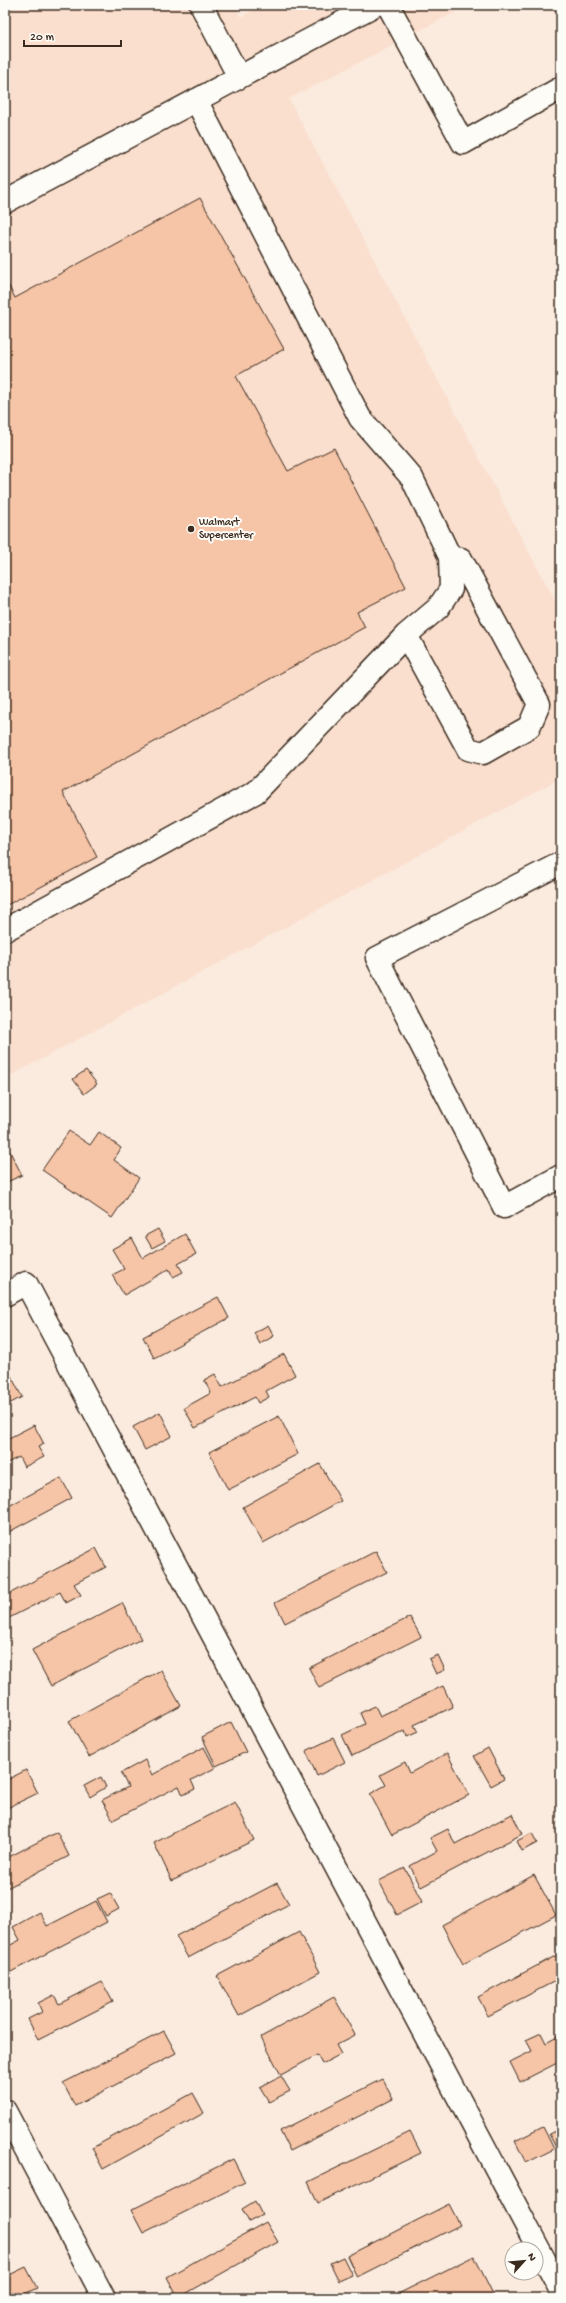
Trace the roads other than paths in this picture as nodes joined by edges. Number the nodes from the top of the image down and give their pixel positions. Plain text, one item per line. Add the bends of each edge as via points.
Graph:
1 (201, 5) edge
2 (375, 5) edge
3 (388, 5) edge
4 (239, 77) junction
5 (561, 88) edge
6 (196, 100) junction
7 (5, 202) edge
8 (450, 557) junction
9 (406, 635) junction
10 (561, 863) edge
11 (5, 930) edge
12 (561, 1176) edge
13 (5, 1295) edge
14 (5, 2111) edge
15 (561, 2291) edge
16 (104, 2298) edge

1 - 4 street
2 - 4 street
3 - 5 street via 463,142
4 - 6 street
6 - 7 street
6 - 8 street via 360,418 412,478
8 - 9 street via 451,589 438,608
8 - 9 street via 461,559 538,704 528,727 483,753 468,749
9 - 11 street via 256,792
10 - 12 street via 377,958 504,1207
13 - 15 street via 26,1283
14 - 16 street

